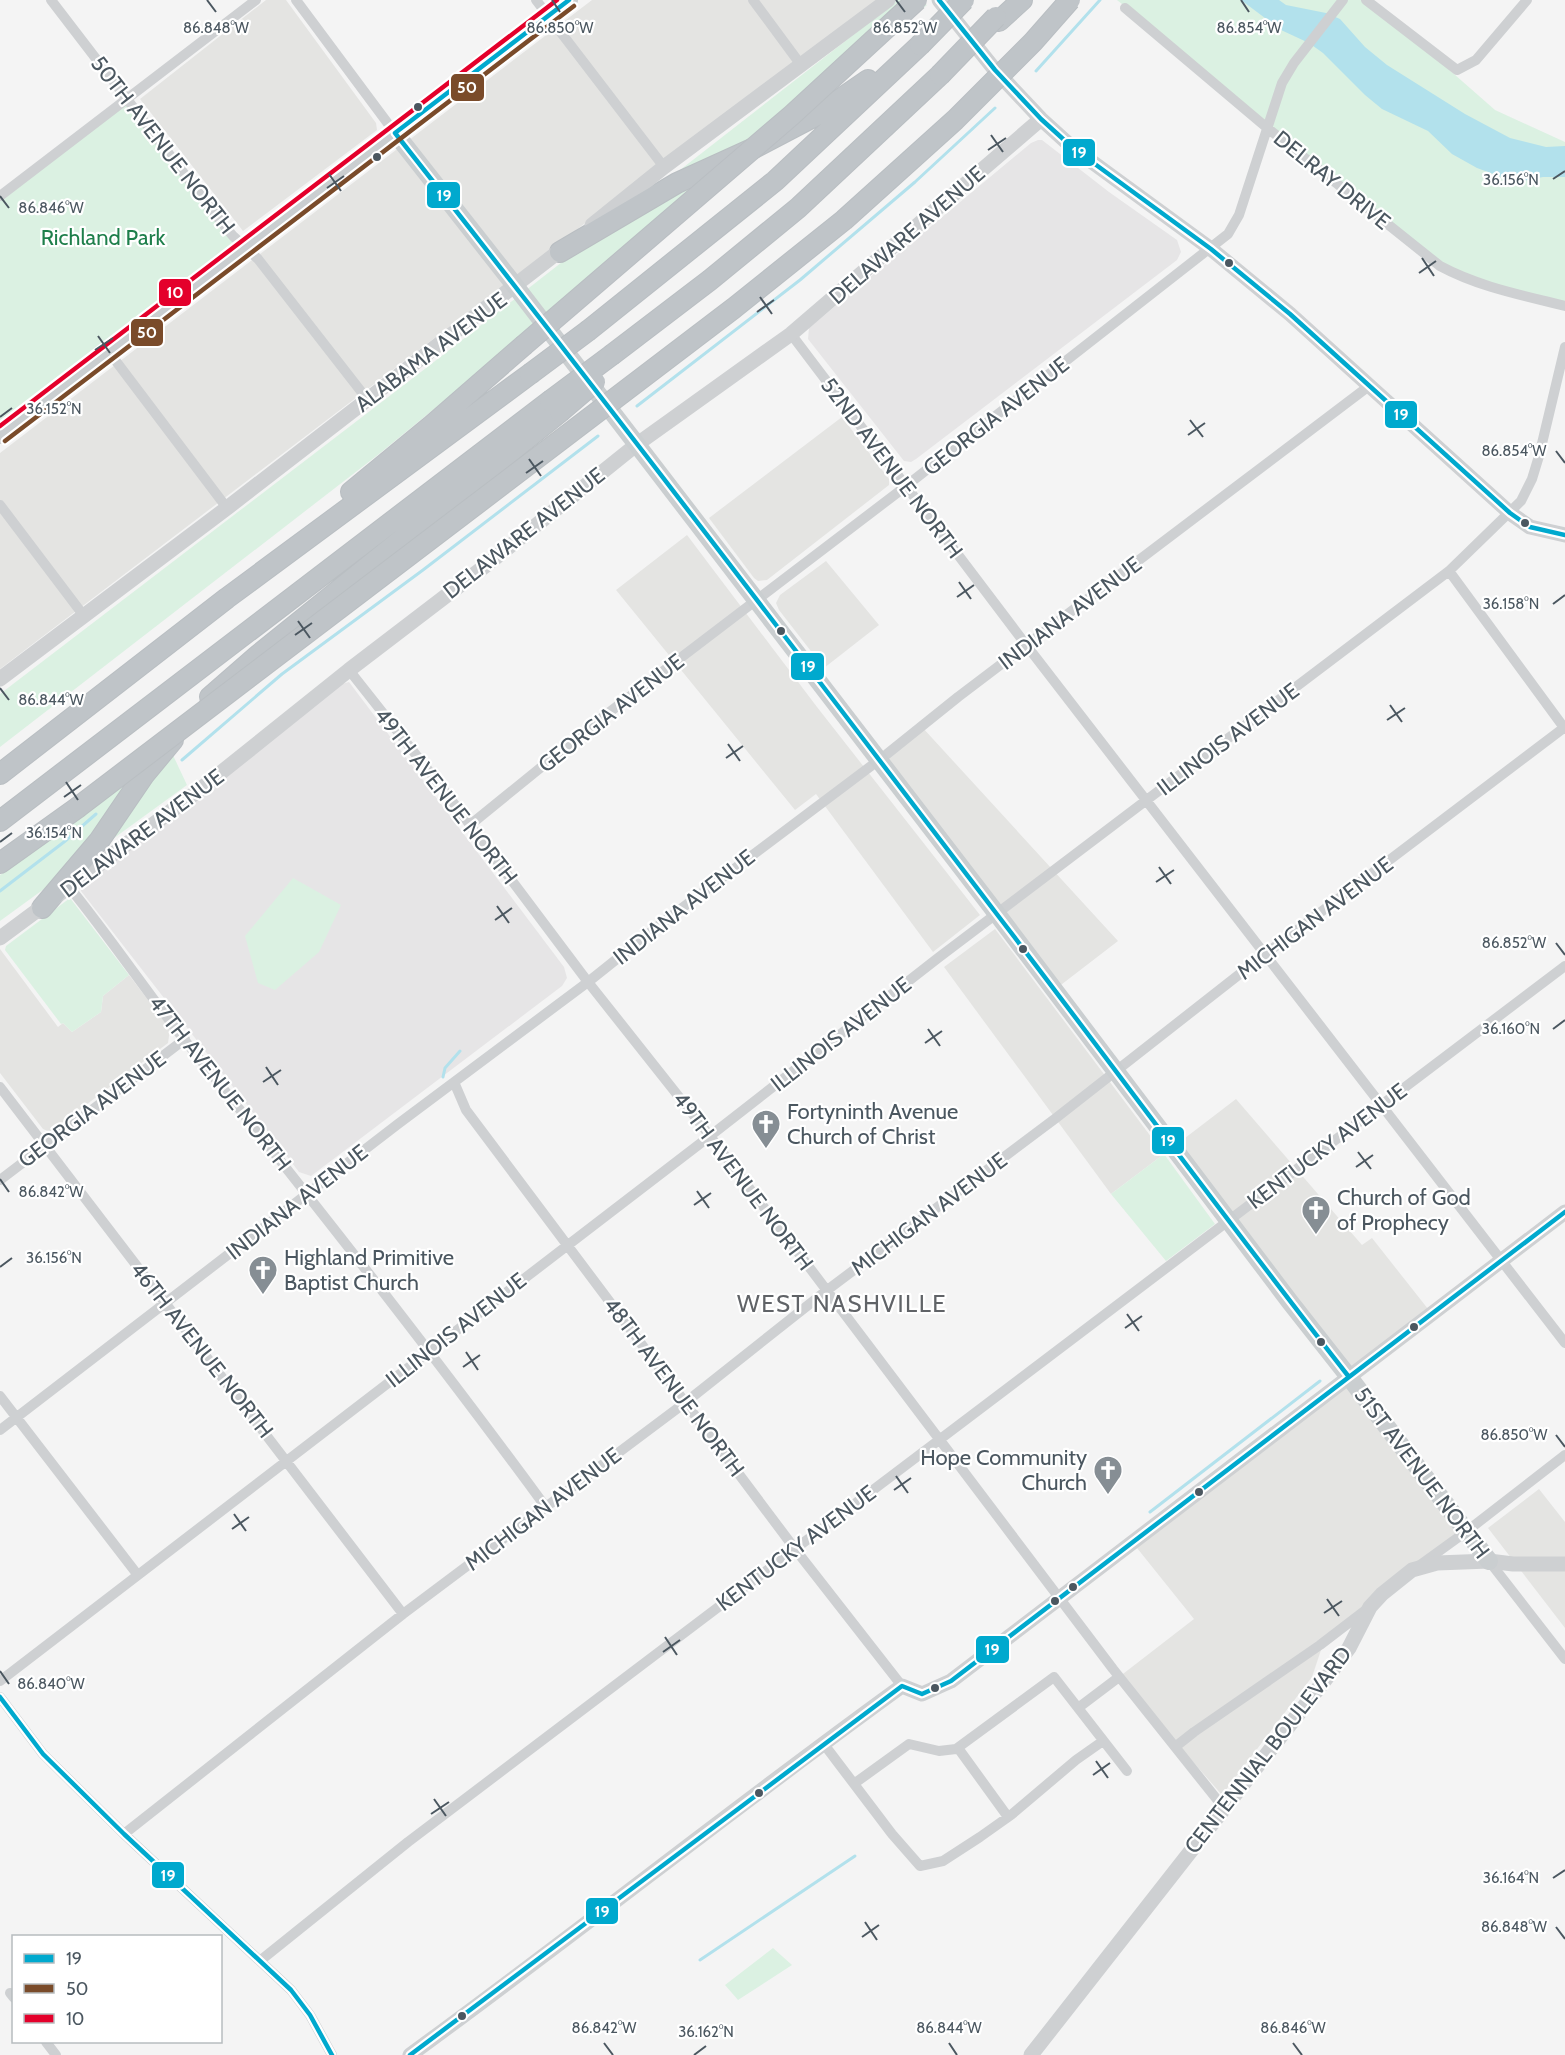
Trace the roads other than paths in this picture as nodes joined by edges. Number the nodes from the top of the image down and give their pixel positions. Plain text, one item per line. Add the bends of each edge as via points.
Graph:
1 (51, 0) edge
2 (256, 0) edge
3 (296, 0) edge
4 (536, 0) edge
5 (568, 0) edge
6 (753, 0) edge
7 (888, 0) edge
8 (917, 0) edge
9 (939, 0) edge
10 (964, 0) edge
11 (1011, 0) edge
12 (1022, 0) edge
13 (1070, 0) edge
14 (1343, 0) edge
15 (1366, 0) edge
16 (1527, 0) edge
17 (1125, 8) dead end
18 (548, 16) junction
19 (997, 19) junction
20 (920, 45) junction
21 (801, 65) junction
22 (127, 99) junction
23 (1041, 120) junction
24 (1266, 127) junction
25 (395, 133) junction
26 (664, 167) junction
27 (0, 196) edge
28 (245, 248) junction
29 (1211, 249) junction
30 (560, 252) junction
31 (516, 287) junction
32 (1565, 306) edge
33 (791, 334) junction
34 (1565, 347) edge
35 (109, 352) junction
36 (1369, 386) junction
37 (367, 399) junction
38 (555, 406) junction
39 (0, 435) edge
40 (636, 445) junction
41 (906, 486) junction
42 (0, 505) edge
43 (227, 508) junction
44 (1510, 513) junction
45 (1565, 535) edge
46 (1449, 571) junction
47 (227, 598) junction
48 (755, 600) junction
49 (84, 616) junction
50 (1027, 646) junction
51 (349, 670) junction
52 (0, 679) edge
53 (1565, 728) edge
54 (879, 760) junction
55 (0, 774) edge
56 (1147, 801) junction
57 (0, 821) edge
58 (470, 825) junction
59 (0, 864) edge
60 (70, 888) junction
61 (42, 908) junction
62 (997, 914) junction
63 (0, 938) edge
64 (1264, 955) junction
65 (1565, 966) edge
66 (588, 981) junction
67 (185, 1039) junction
68 (1115, 1073) junction
69 (454, 1082) junction
70 (0, 1087) edge
71 (1380, 1106) junction
72 (710, 1136) junction
73 (44, 1144) junction
74 (0, 1180) edge
75 (307, 1194) junction
76 (1565, 1212) edge
77 (1229, 1221) junction
78 (567, 1245) junction
79 (1501, 1261) junction
80 (826, 1291) junction
81 (165, 1303) junction
82 (1565, 1343) edge
83 (428, 1351) junction
84 (1349, 1377) junction
85 (0, 1396) edge
86 (686, 1402) junction
87 (16, 1418) junction
88 (0, 1430) edge
89 (939, 1440) junction
90 (1565, 1455) edge
91 (286, 1461) junction
92 (545, 1506) junction
93 (1467, 1531) junction
94 (795, 1549) junction
95 (1489, 1561) junction
96 (1565, 1564) edge
97 (1412, 1570) junction
98 (137, 1575) junction
99 (1060, 1598) junction
100 (1370, 1607) junction
101 (403, 1614) junction
102 (1565, 1659) edge
103 (1119, 1677) junction
104 (0, 1681) edge
105 (902, 1686) junction
106 (0, 1697) edge
107 (1078, 1707) junction
108 (1103, 1741) junction
109 (823, 1743) junction
110 (1175, 1747) junction
111 (958, 1748) junction
112 (1127, 1772) dead end
113 (855, 1783) junction
114 (1223, 1808) junction
115 (1008, 1817) junction
116 (124, 1834) junction
117 (261, 1960) junction
118 (47, 2043) edge
119 (56, 2055) edge
120 (332, 2055) edge
121 (410, 2055) edge
122 (1031, 2055) edge

1 - 22 street, 50TH AVENUE NORTH
2 - 22 street
3 - 25 street, 51ST AVENUE NORTH
4 - 18 street
5 - 18 main road
6 - 21 street
7 - 21 street, ALABAMA AVENUE
8 - 47 highway, bridge via 792,115
9 - 23 street
10 - 20 highway, bridge
11 - 19 highway
12 - 19 highway
13 - 59 highway, bridge via 955,120 844,220 734,308
14 - 24 street, GEORGIA AVENUE via 1293,63
15 - 16 street via 1457,70 1476,60
17 - 24 street, DELRAY DRIVE
18 - 25 main road
18 - 26 street
19 - 38 highway, bridge via 798,208
20 - 30 highway via 817,115 677,183
20 - 47 highway, bridge via 775,181 589,330
21 - 26 street, ALABAMA AVENUE
22 - 27 street
22 - 28 street, 50TH AVENUE NORTH
23 - 29 street
23 - 33 street, DELAWARE AVENUE
24 - 29 street, GEORGIA AVENUE via 1239,215 1228,234
24 - 32 street, DELRAY DRIVE via 1440,266 1484,285
25 - 28 main road
25 - 31 main road, 51ST AVENUE NORTH
26 - 30 street, ALABAMA AVENUE
28 - 35 main road
28 - 37 street, 50TH AVENUE NORTH via 258,259
29 - 36 street
29 - 41 street, GEORGIA AVENUE
30 - 31 street, ALABAMA AVENUE
31 - 37 street, ALABAMA AVENUE
31 - 40 main road, 51ST AVENUE NORTH
33 - 40 street, DELAWARE AVENUE
33 - 41 street, 52ND AVENUE NORTH
34 - 44 street, ILLINOIS AVENUE via 1539,456 1521,501
35 - 39 main road
35 - 43 street
36 - 44 street
36 - 50 street, INDIANA AVENUE
37 - 43 street, ALABAMA AVENUE
38 - 57 highway
38 - 61 highway via 209,698
40 - 48 main road, 51ST AVENUE NORTH
40 - 51 street, DELAWARE AVENUE
41 - 48 street, GEORGIA AVENUE
41 - 50 street, 52ND AVENUE NORTH
42 - 49 street
43 - 49 street, ALABAMA AVENUE
44 - 45 street via 1530,527
44 - 46 street, ILLINOIS AVENUE
46 - 53 street
46 - 56 street, ILLINOIS AVENUE
47 - 55 highway
48 - 54 main road, 51ST AVENUE NORTH
48 - 58 street, GEORGIA AVENUE
49 - 52 street, ALABAMA AVENUE
50 - 54 street, INDIANA AVENUE
50 - 56 street, 52ND AVENUE NORTH
51 - 58 street, 49TH AVENUE NORTH
51 - 60 street, DELAWARE AVENUE
53 - 64 street, MICHIGAN AVENUE
54 - 62 main road, 51ST AVENUE NORTH
54 - 66 street, INDIANA AVENUE
56 - 62 street, ILLINOIS AVENUE
56 - 64 street, 52ND AVENUE NORTH
58 - 66 street, 49TH AVENUE NORTH
60 - 61 street, DELAWARE AVENUE
60 - 67 street, 47TH AVENUE NORTH
61 - 63 street, DELAWARE AVENUE
62 - 68 main road, 51ST AVENUE NORTH
62 - 72 street, ILLINOIS AVENUE
64 - 68 street, MICHIGAN AVENUE
64 - 71 street, 52ND AVENUE NORTH
65 - 71 street, KENTUCKY AVENUE
66 - 69 street, INDIANA AVENUE
66 - 72 street, 49TH AVENUE NORTH
67 - 73 street, GEORGIA AVENUE
67 - 75 street, 47TH AVENUE NORTH
68 - 77 main road, 51ST AVENUE NORTH
68 - 80 street, MICHIGAN AVENUE
69 - 75 street, INDIANA AVENUE
69 - 78 street, 48TH AVENUE NORTH via 466,1110
70 - 73 street, 46TH AVENUE NORTH
71 - 77 street, KENTUCKY AVENUE
71 - 79 street, 52ND AVENUE NORTH
72 - 78 street, ILLINOIS AVENUE
72 - 80 street, 49TH AVENUE NORTH
73 - 74 street, GEORGIA AVENUE
73 - 81 street, 46TH AVENUE NORTH
75 - 81 street, INDIANA AVENUE
75 - 83 street, 47TH AVENUE NORTH
76 - 79 street
77 - 84 main road, 51ST AVENUE NORTH
77 - 89 street, KENTUCKY AVENUE
78 - 83 street, ILLINOIS AVENUE
78 - 86 street, 48TH AVENUE NORTH
79 - 82 street, 52ND AVENUE NORTH
79 - 84 street
80 - 86 street, MICHIGAN AVENUE
80 - 89 street, 49TH AVENUE NORTH
81 - 87 street, INDIANA AVENUE
81 - 91 street, 46TH AVENUE NORTH
83 - 91 street, ILLINOIS AVENUE
83 - 92 street, 47TH AVENUE NORTH
84 - 93 main road, 51ST AVENUE NORTH
84 - 99 street
85 - 87 street
86 - 92 street, MICHIGAN AVENUE
86 - 94 street, 48TH AVENUE NORTH
87 - 88 street, INDIANA AVENUE
87 - 98 street
89 - 94 street, KENTUCKY AVENUE
89 - 99 street, 49TH AVENUE NORTH
90 - 93 street
91 - 98 street, ILLINOIS AVENUE
91 - 101 street, 46TH AVENUE NORTH
92 - 101 street, MICHIGAN AVENUE
93 - 95 main road, 51ST AVENUE NORTH
93 - 97 street
94 - 105 street, 48TH AVENUE NORTH
94 - 117 street, KENTUCKY AVENUE via 408,1842
95 - 96 street, CENTENNIAL BOULEVARD
95 - 97 street, CENTENNIAL BOULEVARD via 1437,1563
95 - 102 street, 51ST AVENUE NORTH
97 - 100 street, CENTENNIAL BOULEVARD
98 - 104 street, ILLINOIS AVENUE
99 - 103 street, 49TH AVENUE NORTH
99 - 105 street via 951,1681 922,1694
100 - 110 street
100 - 114 street, CENTENNIAL BOULEVARD via 1349,1648
101 - 116 street, MICHIGAN AVENUE
103 - 107 street
103 - 110 street, 49TH AVENUE NORTH
105 - 109 street
106 - 116 street via 43,1754
107 - 108 street
107 - 111 street via 1054,1677
108 - 112 street
108 - 115 street
109 - 113 street
109 - 121 street
110 - 114 street, 49TH AVENUE NORTH
111 - 113 street via 939,1751 909,1744
111 - 115 street
113 - 115 street via 920,1866 943,1861
114 - 122 street, CENTENNIAL BOULEVARD
116 - 117 street
117 - 120 street via 304,2006
118 - 119 street

